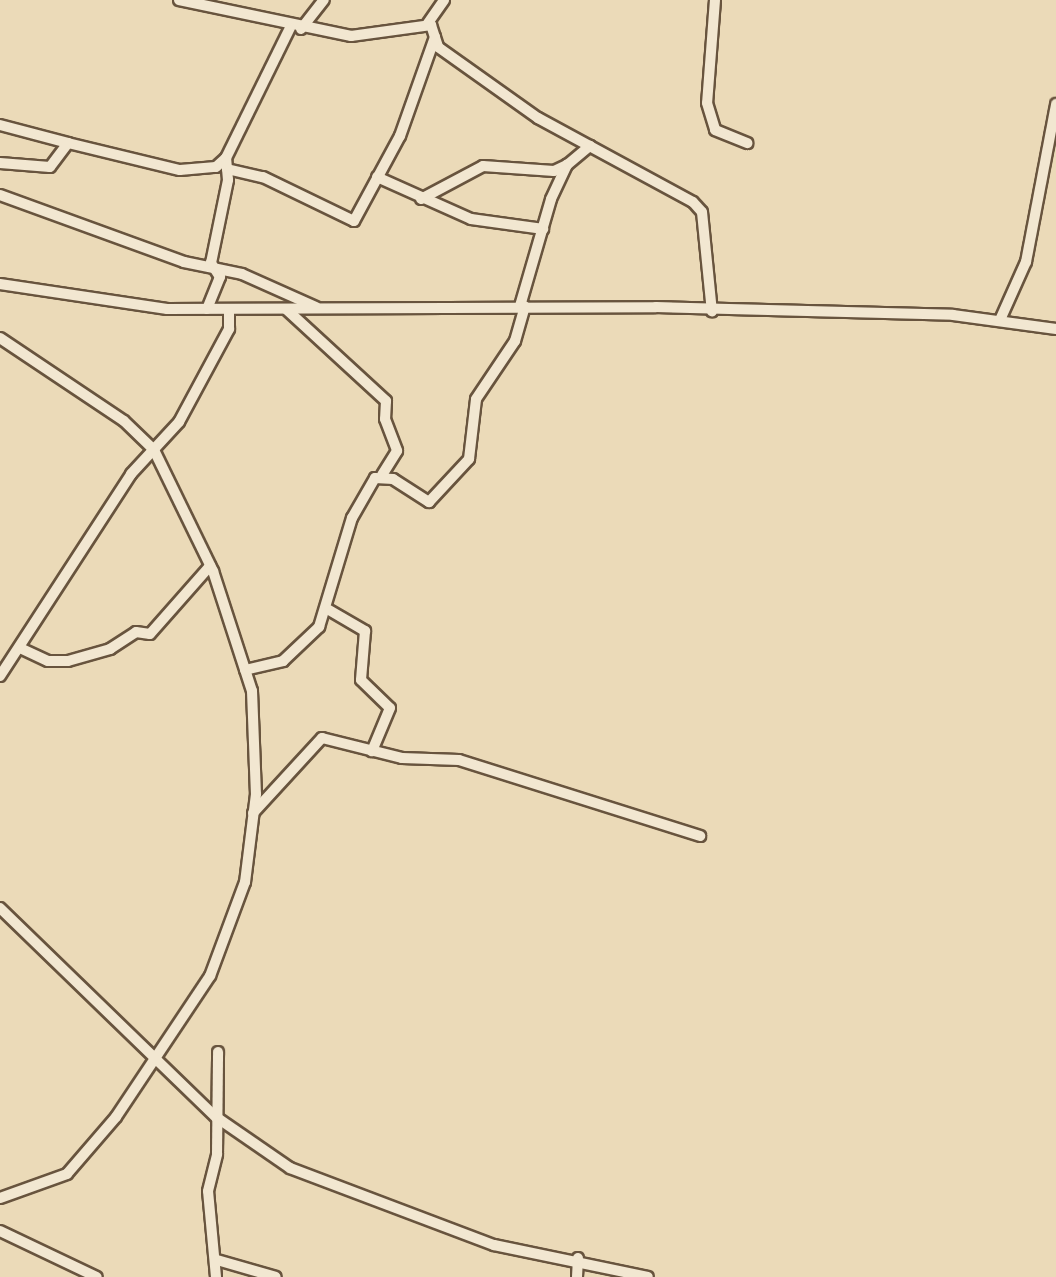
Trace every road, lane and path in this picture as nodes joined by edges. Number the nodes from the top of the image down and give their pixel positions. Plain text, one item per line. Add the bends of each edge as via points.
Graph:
1 (179, 0) edge
2 (324, 0) edge
3 (444, 0) edge
4 (715, 0) edge
5 (428, 23) junction
6 (296, 28) junction
7 (436, 37) junction
8 (1056, 104) edge
9 (0, 125) edge
10 (68, 143) junction
11 (747, 143) dead end
12 (590, 146) junction
13 (0, 163) edge
14 (226, 164) junction
15 (567, 165) junction
16 (377, 177) junction
17 (0, 195) edge
18 (421, 199) junction
19 (543, 229) junction
20 (211, 263) junction
21 (0, 284) edge
22 (522, 306) junction
23 (320, 308) junction
24 (207, 309) junction
25 (229, 309) junction
26 (286, 309) junction
27 (712, 312) junction
28 (1000, 320) junction
29 (1056, 329) edge
30 (0, 338) edge
31 (154, 450) junction
32 (383, 475) junction
33 (210, 566) junction
34 (329, 610) junction
35 (20, 648) junction
36 (245, 670) junction
37 (0, 676) edge
38 (372, 751) junction
39 (253, 813) junction
40 (700, 836) dead end
41 (0, 908) edge
42 (218, 1052) dead end
43 (155, 1057) junction
44 (216, 1117) junction
45 (0, 1198) edge
46 (0, 1231) edge
47 (578, 1258) junction
48 (217, 1260) junction
49 (97, 1277) edge
50 (216, 1277) edge
51 (276, 1277) edge
52 (577, 1277) edge
53 (648, 1277) edge

1 - 6 street
2 - 6 street
3 - 5 street
4 - 11 street via 707,103 715,130
5 - 6 street via 351,36
5 - 7 street
6 - 14 street
7 - 12 street via 438,47 538,118
7 - 16 street via 400,136
8 - 28 street via 1026,262
9 - 10 street
10 - 13 street via 50,167
10 - 14 street via 180,170
12 - 15 street
12 - 27 street via 702,212
14 - 16 street via 354,220
14 - 20 street
15 - 18 street via 554,171 482,166
15 - 19 street
16 - 18 street
17 - 20 street via 184,262
18 - 19 street via 471,219
19 - 22 street
20 - 23 street
20 - 24 street via 220,276
21 - 24 street via 103,303
22 - 23 street
22 - 27 street
22 - 32 street via 515,341 476,399 469,459 429,502
23 - 26 street
24 - 25 street
25 - 26 street
25 - 31 street via 229,329 215,358 179,422
26 - 32 street via 387,401 385,419 397,451
27 - 28 street
28 - 29 street
30 - 31 street via 124,421
31 - 33 street
31 - 35 street via 131,474
32 - 34 street via 369,484 352,518
33 - 35 street via 149,634 136,632 110,649 68,661 48,661
33 - 36 street
34 - 36 street via 293,655
34 - 38 street via 365,631 361,680 390,708
35 - 37 street
36 - 39 street via 254,730
38 - 39 street via 322,738
38 - 40 street via 459,760
39 - 43 street via 244,882 226,947
41 - 43 street
42 - 44 street
43 - 44 street
43 - 45 street via 110,1124 67,1174
44 - 47 street via 290,1168 362,1199 494,1245
44 - 48 street via 217,1154 208,1191
46 - 49 street
47 - 52 street
47 - 53 street
48 - 50 street
48 - 51 street

